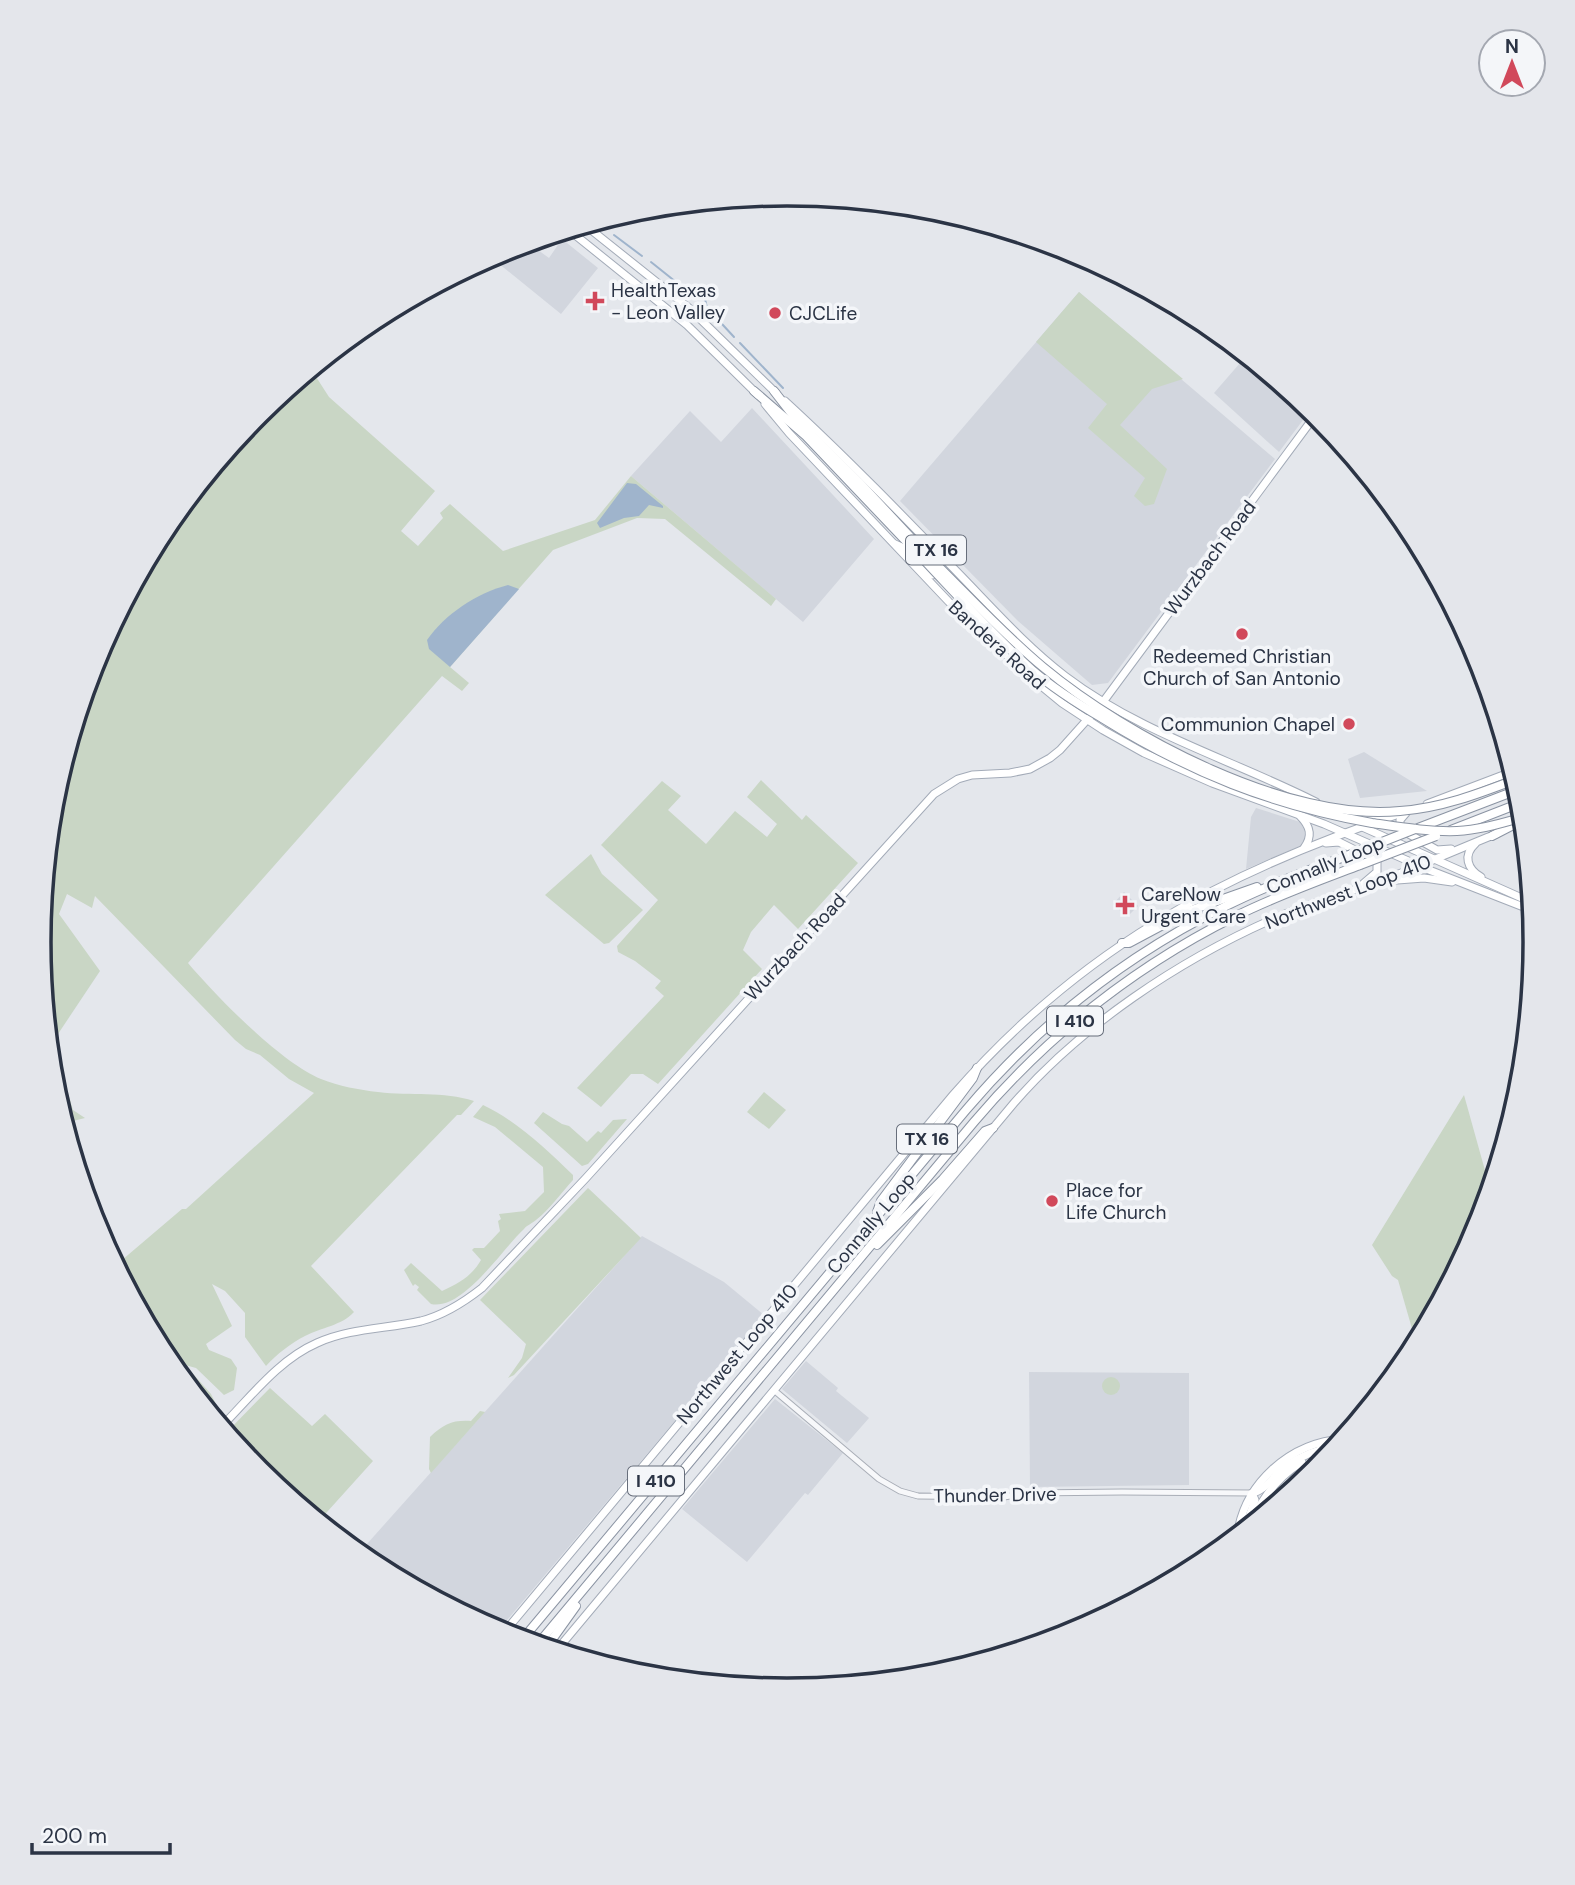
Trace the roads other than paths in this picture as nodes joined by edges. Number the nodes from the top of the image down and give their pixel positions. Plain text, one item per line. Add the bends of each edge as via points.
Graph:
1 (594, 232) edge
2 (578, 237) edge
3 (754, 391) junction
4 (774, 391) junction
5 (1309, 423) edge
6 (891, 542) junction
7 (928, 542) junction
8 (926, 558) junction
9 (990, 606) junction
10 (963, 614) junction
11 (1103, 702) junction
12 (1087, 719) junction
13 (1504, 775) edge
14 (1506, 783) edge
15 (1509, 793) edge
16 (1511, 807) edge
17 (1414, 809) junction
18 (1331, 810) junction
19 (1401, 814) junction
20 (1300, 815) junction
21 (1514, 822) edge
22 (1514, 825) edge
23 (1361, 826) junction
24 (1343, 832) junction
25 (1488, 837) junction
26 (1318, 843) junction
27 (1469, 845) junction
28 (1301, 850) junction
29 (1436, 859) junction
30 (1419, 866) junction
31 (1381, 880) junction
32 (1484, 882) junction
33 (1274, 884) junction
34 (1361, 886) junction
35 (1477, 888) junction
36 (1523, 899) edge
37 (1523, 906) edge
38 (1122, 943) junction
39 (977, 1068) junction
40 (993, 1128) junction
41 (875, 1218) junction
42 (856, 1263) junction
43 (775, 1391) junction
44 (228, 1420) edge
45 (1327, 1443) edge
46 (1322, 1448) edge
47 (1316, 1454) edge
48 (1231, 1493) junction
49 (1252, 1493) junction
50 (1258, 1509) edge
51 (1244, 1510) junction
52 (1249, 1516) edge
53 (1241, 1523) edge
54 (590, 1582) junction
55 (511, 1625) edge
56 (529, 1632) edge
57 (544, 1637) edge
58 (552, 1640) edge
59 (562, 1643) edge

1 - 4 main road, Bandera Road / TX 16 via 689,308
2 - 3 main road, Bandera Road / TX 16 via 687,325
3 - 6 main road, Bandera Road / TX 16
3 - 8 highway via 806,436
4 - 7 main road, Bandera Road / TX 16
4 - 8 highway
5 - 11 main road, Wurzbach Road
6 - 7 main road via 935,576 944,566
6 - 10 main road, Bandera Road / TX 16
7 - 9 main road, Bandera Road / TX 16
8 - 14 highway, bridge via 1043,667 1096,706 1174,752 1266,791 1334,809 1399,811 1453,802
8 - 21 highway, bridge via 1033,671 1173,760 1294,807 1386,825 1457,831
9 - 10 main road via 962,586 953,600
9 - 11 main road, Bandera Road / TX 16 via 1065,676
10 - 12 main road, Bandera Road / TX 16 via 1028,675
11 - 12 main road, Wurzbach Road
11 - 18 main road, Bandera Road / TX 16 via 1145,726
12 - 20 main road, Bandera Road / TX 16 via 1144,753
12 - 44 main road, Wurzbach Road via 1040,764 1020,772 958,779 929,799 600,1163 473,1295 435,1317 315,1343 286,1362
13 - 17 main road, Northwest Loop 410
15 - 33 highway, Connally Loop / I 410, bridge
16 - 42 highway, Connally Loop / I 410, bridge via 1266,902 1142,971 1087,1010 1037,1054
17 - 19 main road, Northwest Loop 410
17 - 27 main road via 1401,816 1400,829 1437,850
18 - 19 main road via 1368,816
18 - 23 main road, Bandera Road / TX 16
19 - 23 main road, Northwest Loop 410
20 - 24 main road, Bandera Road
20 - 28 main road via 1310,833
22 - 25 highway
23 - 24 main road, Northwest Loop 410
23 - 29 main road, Bandera Road / TX 16
24 - 26 main road, Northwest Loop 410
24 - 30 main road, Bandera Road
25 - 27 main road, Northwest Loop 410
25 - 32 main road via 1471,848 1468,858
26 - 28 main road, Northwest Loop 410
26 - 34 main road via 1339,842 1377,861 1377,872
27 - 29 main road, Northwest Loop 410
28 - 38 main road, Northwest Loop 410 / TX 16 via 1199,897
29 - 30 main road, Northwest Loop 410 / TX 16
29 - 32 main road, Bandera Road
30 - 31 main road, Northwest Loop 410 / TX 16
30 - 35 main road, Bandera Road
31 - 34 main road, Northwest Loop 410 / TX 16
31 - 35 main road via 1429,878
32 - 36 main road, Bandera Road
33 - 38 highway via 1206,904
33 - 41 highway, Connally Loop / I 410 via 1169,937 1067,1009 994,1078
34 - 40 main road, Northwest Loop 410 / TX 16 via 1260,925 1153,986 1054,1062
35 - 37 main road, Bandera Road
38 - 39 main road, Northwest Loop 410 / TX 16 via 1048,999
39 - 41 highway, TX 16 via 881,1201
39 - 55 main road, Northwest Loop 410
40 - 42 highway, TX 16
40 - 43 main road, Northwest Loop 410
41 - 56 highway, Connally Loop / I 410
42 - 54 highway, Connally Loop / I 410
43 - 48 street, Thunder Drive via 879,1479 910,1494
43 - 59 main road, Northwest Loop 410
45 - 49 main road via 1292,1455 1272,1469
46 - 49 main road via 1294,1461 1260,1492
47 - 50 main road via 1284,1475
48 - 49 street, Thunder Drive
48 - 51 street via 1241,1500
49 - 51 main road
49 - 52 main road via 1255,1500
51 - 53 main road
54 - 57 highway, Connally Loop / I 410
54 - 58 highway

